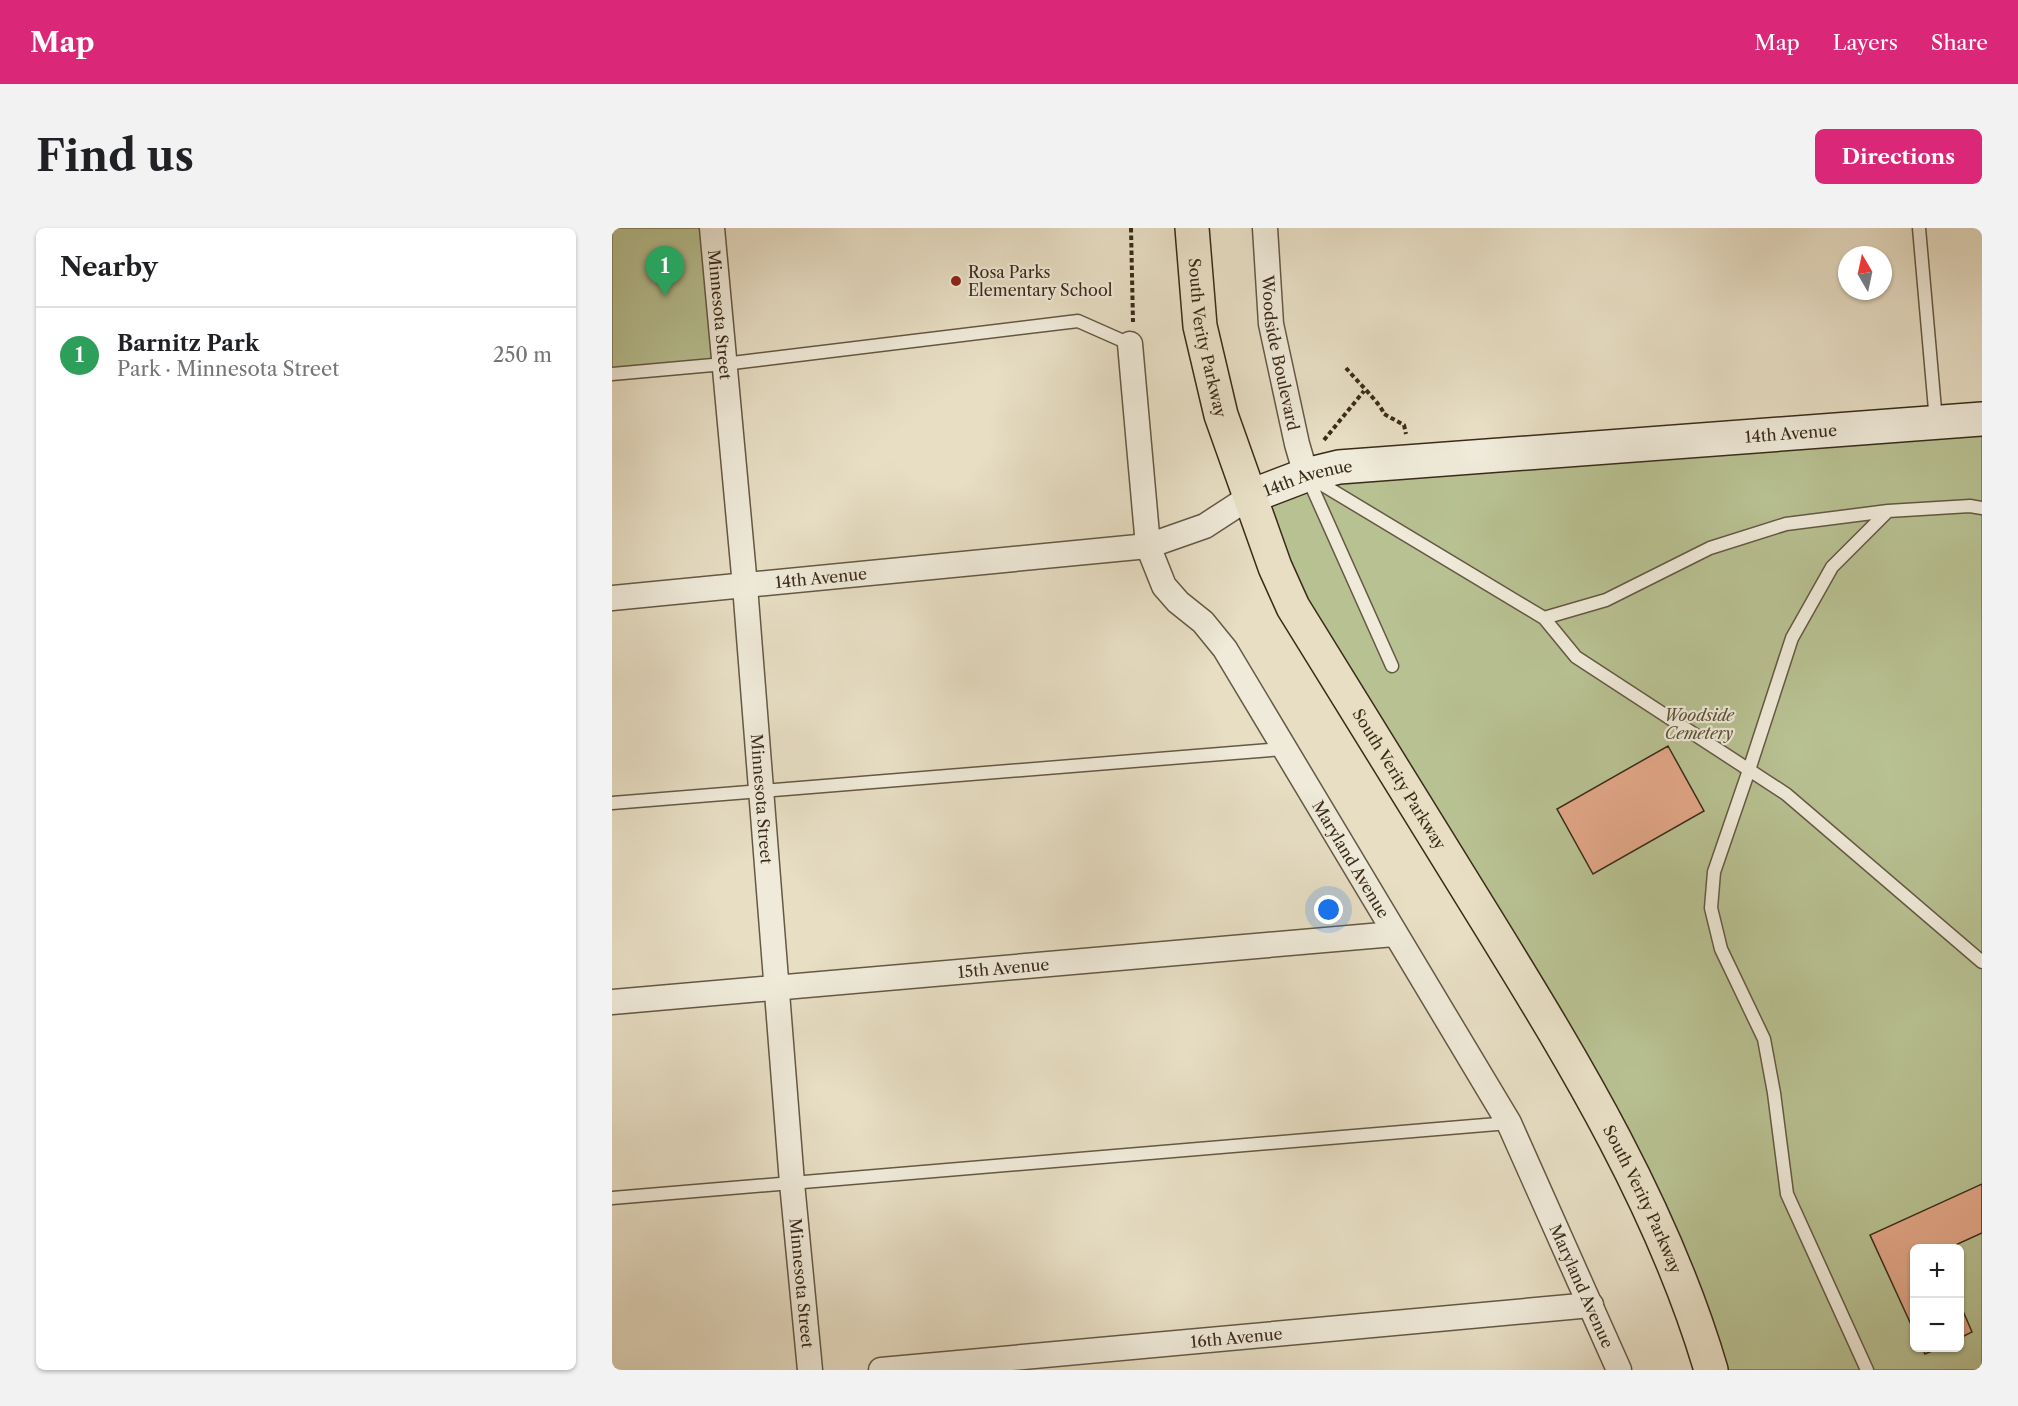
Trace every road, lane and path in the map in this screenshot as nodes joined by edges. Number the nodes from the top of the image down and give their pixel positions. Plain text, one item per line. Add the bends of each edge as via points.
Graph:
1 (712, 228) edge
2 (1131, 228) edge
3 (1192, 228) edge
4 (1265, 228) edge
5 (1919, 228) edge
6 (1130, 344) junction
7 (724, 364) junction
8 (1346, 368) dead end
9 (612, 374) edge
10 (1364, 391) junction
11 (1982, 419) edge
12 (1936, 422) junction
13 (1407, 437) dead end
14 (1324, 440) dead end
15 (1306, 475) junction
16 (1251, 496) junction
17 (1982, 508) edge
18 (1888, 511) junction
19 (1148, 546) junction
20 (745, 586) junction
21 (612, 598) edge
22 (1544, 618) junction
23 (1392, 666) dead end
24 (1283, 748) junction
25 (1749, 770) junction
26 (761, 791) junction
27 (612, 803) edge
28 (1394, 934) junction
29 (1982, 962) edge
30 (776, 988) junction
31 (612, 1002) edge
32 (1509, 1123) junction
33 (792, 1183) junction
34 (612, 1198) edge
35 (1591, 1305) junction
36 (810, 1370) edge
37 (881, 1370) edge
38 (1619, 1370) edge
39 (1711, 1370) edge
40 (1867, 1370) edge

1 - 7 street, Minnesota Street
2 - 6 path via 1135,315
3 - 16 main road, South Verity Parkway via 1204,346 1221,415
4 - 15 street, Woodside Boulevard via 1270,324
5 - 12 lane
6 - 7 lane via 1078,321
6 - 19 street, Maryland Avenue
7 - 9 lane
7 - 20 street, Minnesota Street
8 - 10 path
10 - 13 path via 1382,407 1384,414 1404,425
10 - 14 path
11 - 12 main road, 14th Avenue
12 - 15 main road, 14th Avenue via 1339,467
15 - 16 main road, 14th Avenue
15 - 22 lane
15 - 23 lane
16 - 19 street, 14th Avenue via 1205,526
16 - 39 main road, South Verity Parkway via 1293,607 1601,1112 1662,1236
17 - 18 lane
18 - 22 lane via 1786,524 1710,548 1606,600
18 - 25 lane via 1832,567 1792,638
19 - 20 street, 14th Avenue
19 - 24 street, Maryland Avenue via 1164,586 1225,648
20 - 21 street, 14th Avenue
20 - 26 street, Minnesota Street
22 - 25 lane via 1576,657
24 - 26 lane
24 - 28 street, Maryland Avenue
25 - 29 lane via 1786,794
25 - 40 lane via 1714,872 1711,908 1721,949 1764,1039 1787,1194
26 - 27 lane
26 - 30 street, Minnesota Street
28 - 30 street, 15th Avenue
28 - 32 street, Maryland Avenue
30 - 31 street, 15th Avenue
30 - 33 street, Minnesota Street
32 - 33 lane
32 - 35 street, Maryland Avenue
33 - 34 lane
33 - 36 street, Minnesota Street
35 - 37 street, 16th Avenue
35 - 38 street, Maryland Avenue

